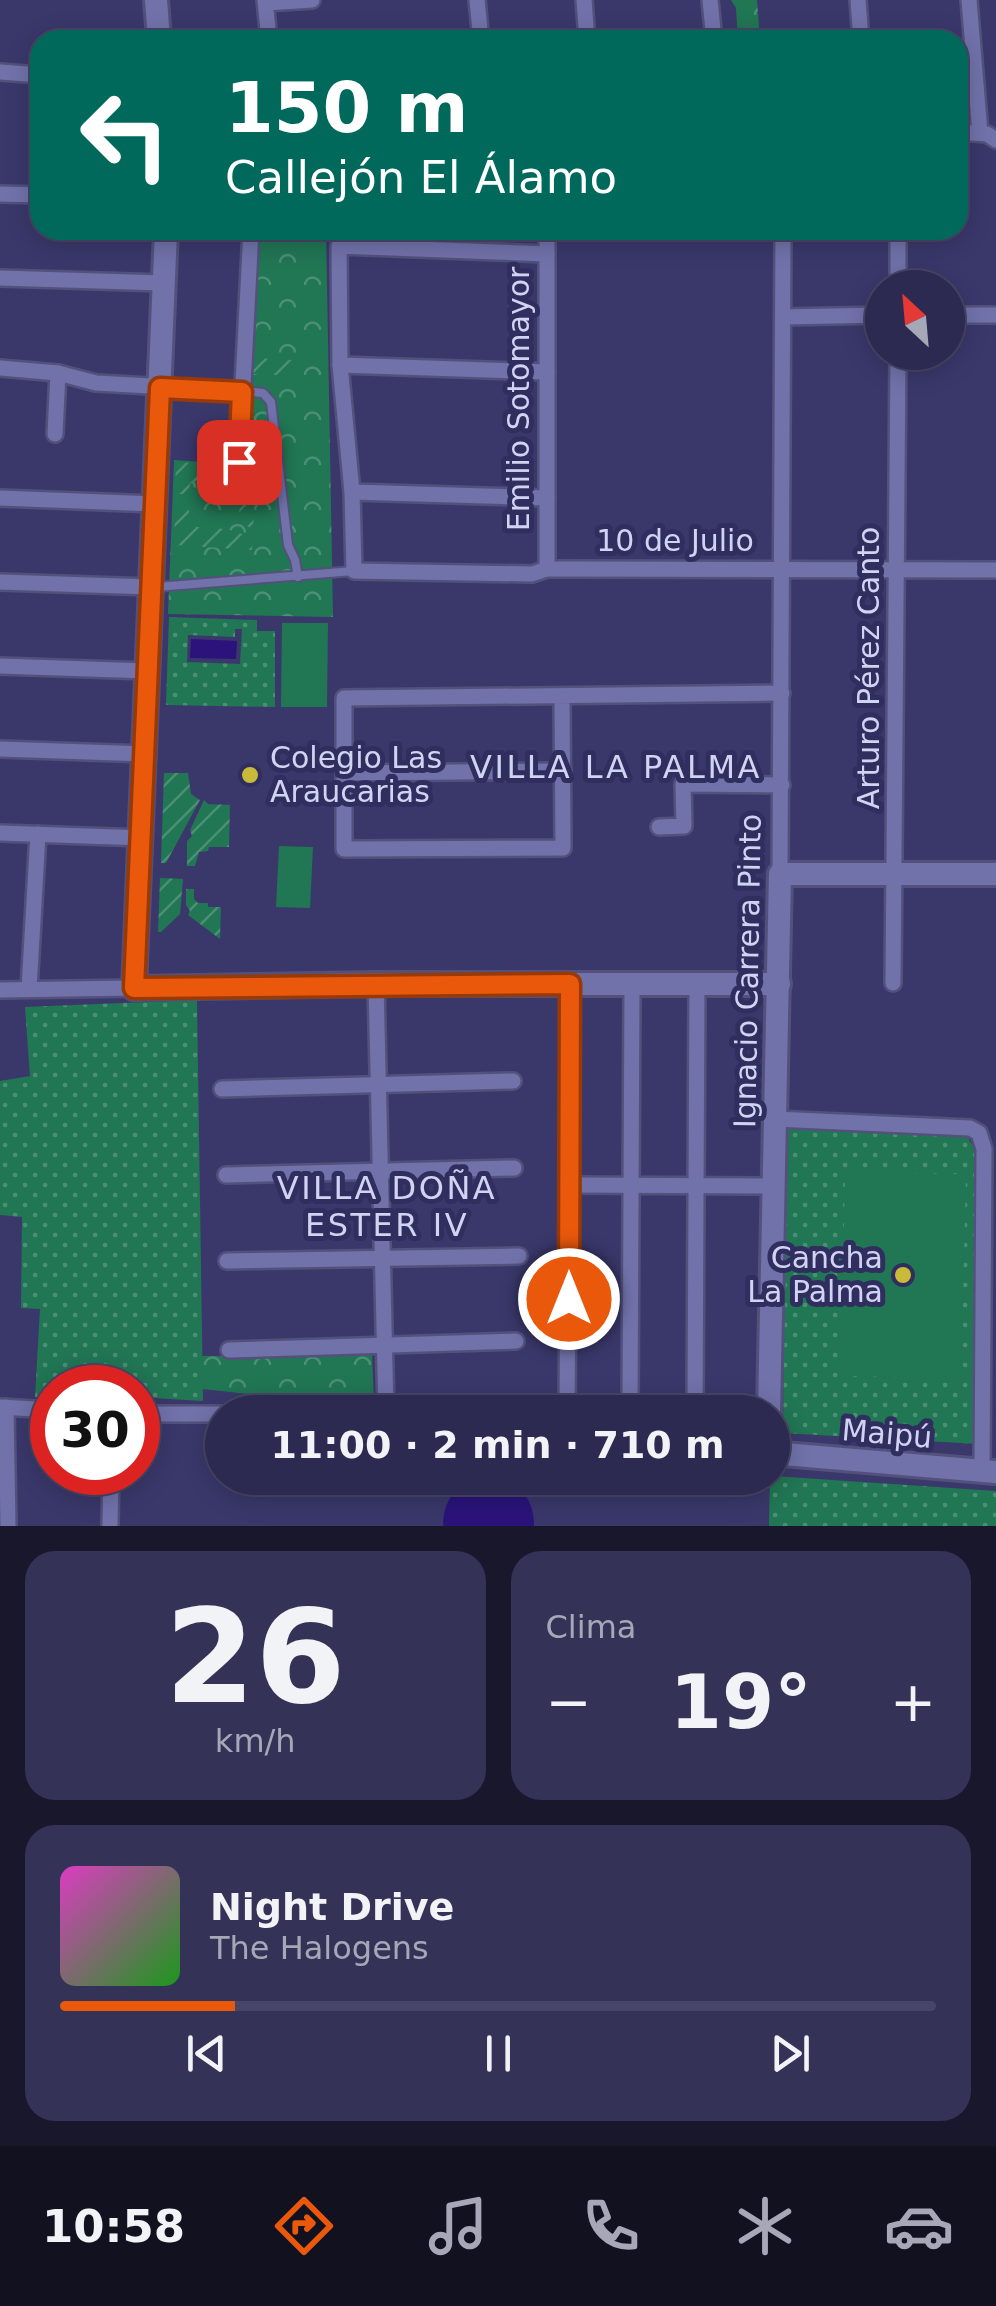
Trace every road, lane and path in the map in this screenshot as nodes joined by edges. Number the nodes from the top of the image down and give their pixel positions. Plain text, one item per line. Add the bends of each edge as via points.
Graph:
1 (156, 0) edge
2 (312, 0) edge
3 (478, 0) edge
4 (584, 0) edge
5 (710, 0) edge
6 (858, 0) edge
7 (968, 0) edge
8 (266, 2) edge
9 (159, 30) edge
10 (268, 30) edge
11 (480, 30) edge
12 (586, 30) edge
13 (713, 30) edge
14 (860, 30) edge
15 (0, 72) edge
16 (30, 74) edge
17 (968, 132) edge
18 (980, 133) junction
19 (996, 140) edge
20 (0, 194) edge
21 (30, 195) edge
22 (166, 240) edge
23 (250, 240) edge
24 (547, 240) edge
25 (783, 240) edge
26 (898, 240) edge
27 (547, 254) junction
28 (898, 270) edge
29 (0, 278) edge
30 (164, 283) junction
31 (865, 315) edge
32 (965, 315) edge
33 (996, 315) edge
34 (783, 317) junction
35 (340, 365) junction
36 (0, 368) edge
37 (898, 370) edge
38 (547, 372) junction
39 (58, 374) junction
40 (160, 388) junction
41 (242, 392) junction
42 (55, 434) dead end
43 (239, 462) dead end
44 (352, 492) junction
45 (0, 498) edge
46 (547, 498) junction
47 (154, 504) junction
48 (547, 569) junction
49 (897, 569) junction
50 (783, 570) junction
51 (996, 570) edge
52 (354, 571) junction
53 (298, 577) junction
54 (0, 582) edge
55 (152, 588) junction
56 (0, 666) edge
57 (148, 671) junction
58 (782, 693) junction
59 (562, 696) junction
60 (0, 749) edge
61 (146, 754) junction
62 (563, 771) junction
63 (344, 773) junction
64 (782, 785) junction
65 (660, 827) dead end
66 (0, 833) edge
67 (38, 834) junction
68 (142, 838) junction
69 (780, 874) junction
70 (996, 874) edge
71 (894, 875) junction
72 (697, 983) junction
73 (376, 984) junction
74 (570, 984) junction
75 (632, 984) junction
76 (779, 984) junction
77 (894, 984) dead end
78 (134, 988) junction
79 (0, 990) edge
80 (29, 990) junction
81 (513, 1081) dead end
82 (379, 1084) junction
83 (222, 1089) dead end
84 (775, 1119) junction
85 (514, 1168) dead end
86 (381, 1172) junction
87 (226, 1175) dead end
88 (570, 1185) junction
89 (632, 1186) junction
90 (697, 1186) junction
91 (774, 1186) junction
92 (518, 1256) dead end
93 (383, 1258) junction
94 (227, 1261) dead end
95 (516, 1341) dead end
96 (386, 1345) junction
97 (229, 1350) dead end
98 (386, 1395) edge
99 (568, 1395) edge
100 (630, 1395) edge
101 (694, 1395) edge
102 (769, 1395) edge
103 (3, 1407) edge
104 (30, 1409) edge
105 (160, 1414) edge
106 (205, 1414) edge
107 (790, 1455) edge
108 (989, 1472) edge
109 (111, 1495) edge
110 (8, 1526) edge
111 (110, 1526) edge

1 - 9 street
2 - 8 street
3 - 11 street
4 - 12 street
5 - 13 street
6 - 14 street
7 - 18 street
8 - 10 street
15 - 16 street
17 - 18 street
18 - 19 street
20 - 21 street
22 - 30 street
23 - 41 street
24 - 27 street, Emilio Sotomayor
25 - 34 street, Ignacio Carrera Pinto
26 - 28 street
27 - 35 street via 339,246
27 - 38 street, Emilio Sotomayor
29 - 30 street
30 - 40 street
31 - 34 street
32 - 33 street
34 - 50 street, Ignacio Carrera Pinto
35 - 38 street
35 - 44 street
36 - 39 street
37 - 49 street, Arturo Pérez Canto
38 - 46 street, Emilio Sotomayor
39 - 40 street
39 - 42 street
40 - 41 street
40 - 47 street
41 - 43 street
41 - 53 lane via 263,393 270,402
44 - 46 street
44 - 52 street
45 - 47 street
46 - 48 street, Emilio Sotomayor
47 - 55 street
48 - 50 street, 10 de Julio
48 - 52 street, 10 de Julio
49 - 50 street, 10 de Julio
49 - 51 street, 10 de Julio
49 - 71 street, Arturo Pérez Canto
50 - 58 street, Ignacio Carrera Pinto
52 - 53 lane
53 - 55 lane
54 - 55 street
55 - 57 street
56 - 57 street
57 - 61 street
58 - 59 street
58 - 64 street, Ignacio Carrera Pinto
59 - 62 street
59 - 63 street via 344,698
60 - 61 street
61 - 68 street
62 - 63 street
62 - 63 street via 563,848 344,849
64 - 65 street via 683,784 684,826
64 - 69 street, Ignacio Carrera Pinto
66 - 67 street
67 - 68 street
67 - 80 street
68 - 78 street
69 - 71 street
69 - 76 street, Ignacio Carrera Pinto
70 - 71 street
71 - 77 street, Arturo Pérez Canto
72 - 75 street
72 - 76 street
72 - 90 street
73 - 74 street
73 - 78 street
73 - 82 street
74 - 75 street
74 - 88 street
75 - 89 street
76 - 84 street, Ignacio Carrera Pinto
78 - 80 street
79 - 80 street
81 - 82 street
82 - 83 street
82 - 86 street
84 - 91 street, Ignacio Carrera Pinto
84 - 108 street via 980,1133
85 - 86 street
86 - 87 street
86 - 93 street
88 - 89 street
88 - 99 street
89 - 90 street
89 - 100 street
90 - 91 street
90 - 101 street
91 - 102 street, Ignacio Carrera Pinto
92 - 93 street
93 - 94 street
93 - 96 street
95 - 96 street
96 - 97 street
96 - 98 street
103 - 104 street
103 - 110 street
105 - 106 street
107 - 108 street, Maipú
109 - 111 street

